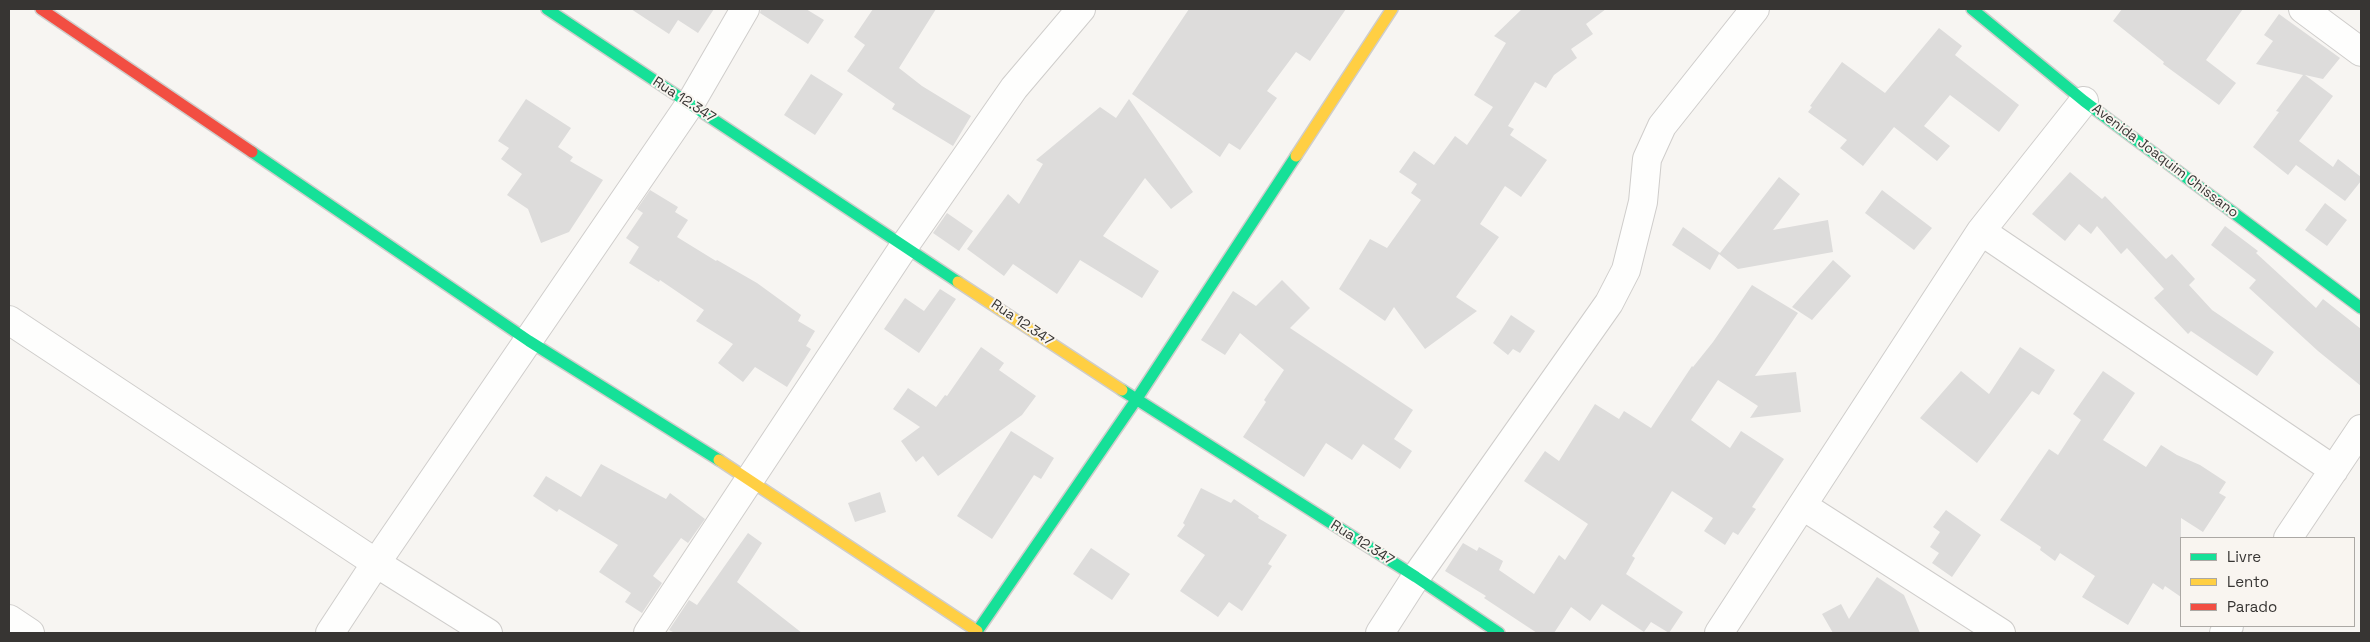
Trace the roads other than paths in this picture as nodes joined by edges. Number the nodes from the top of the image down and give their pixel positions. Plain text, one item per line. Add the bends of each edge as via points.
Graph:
1 (41, 9) edge
2 (547, 9) edge
3 (745, 9) edge
4 (1080, 9) edge
5 (1392, 9) edge
6 (1755, 9) edge
7 (1973, 9) edge
8 (2303, 9) edge
9 (2361, 52) edge
10 (2084, 101) junction
11 (690, 104) junction
12 (1981, 231) junction
13 (905, 245) junction
14 (2361, 308) edge
15 (9, 320) edge
16 (529, 341) junction
17 (1136, 400) junction
18 (2361, 429) edge
19 (2334, 470) junction
20 (750, 480) junction
21 (1803, 506) junction
22 (2289, 537) edge
23 (376, 563) junction
24 (1416, 577) junction
25 (9, 619) edge
26 (976, 632) edge
27 (30, 633) edge
28 (330, 633) edge
29 (488, 633) edge
30 (648, 633) edge
31 (1380, 633) edge
32 (1499, 633) edge
33 (1719, 633) edge
34 (2001, 633) edge

1 - 16 street
2 - 11 street, Rua 12.347
3 - 11 street
4 - 13 street via 1014,88
5 - 17 street
6 - 24 street via 1662,126 1647,158 1643,202 1626,270 1609,304
7 - 10 street, Avenida Joaquim Chissano
8 - 9 street
10 - 12 street
10 - 14 street, Avenida Joaquim Chissano
11 - 13 street, Rua 12.347
11 - 16 street
12 - 19 street
12 - 21 street
13 - 17 street, Rua 12.347
13 - 20 street
15 - 23 street
16 - 20 street
16 - 23 street
17 - 24 street, Rua 12.347
17 - 26 street
18 - 19 street
19 - 22 street
20 - 26 street
20 - 30 street
21 - 33 street
21 - 34 street
23 - 28 street
23 - 29 street
24 - 31 street
24 - 32 street, Rua 12.347
25 - 27 street

